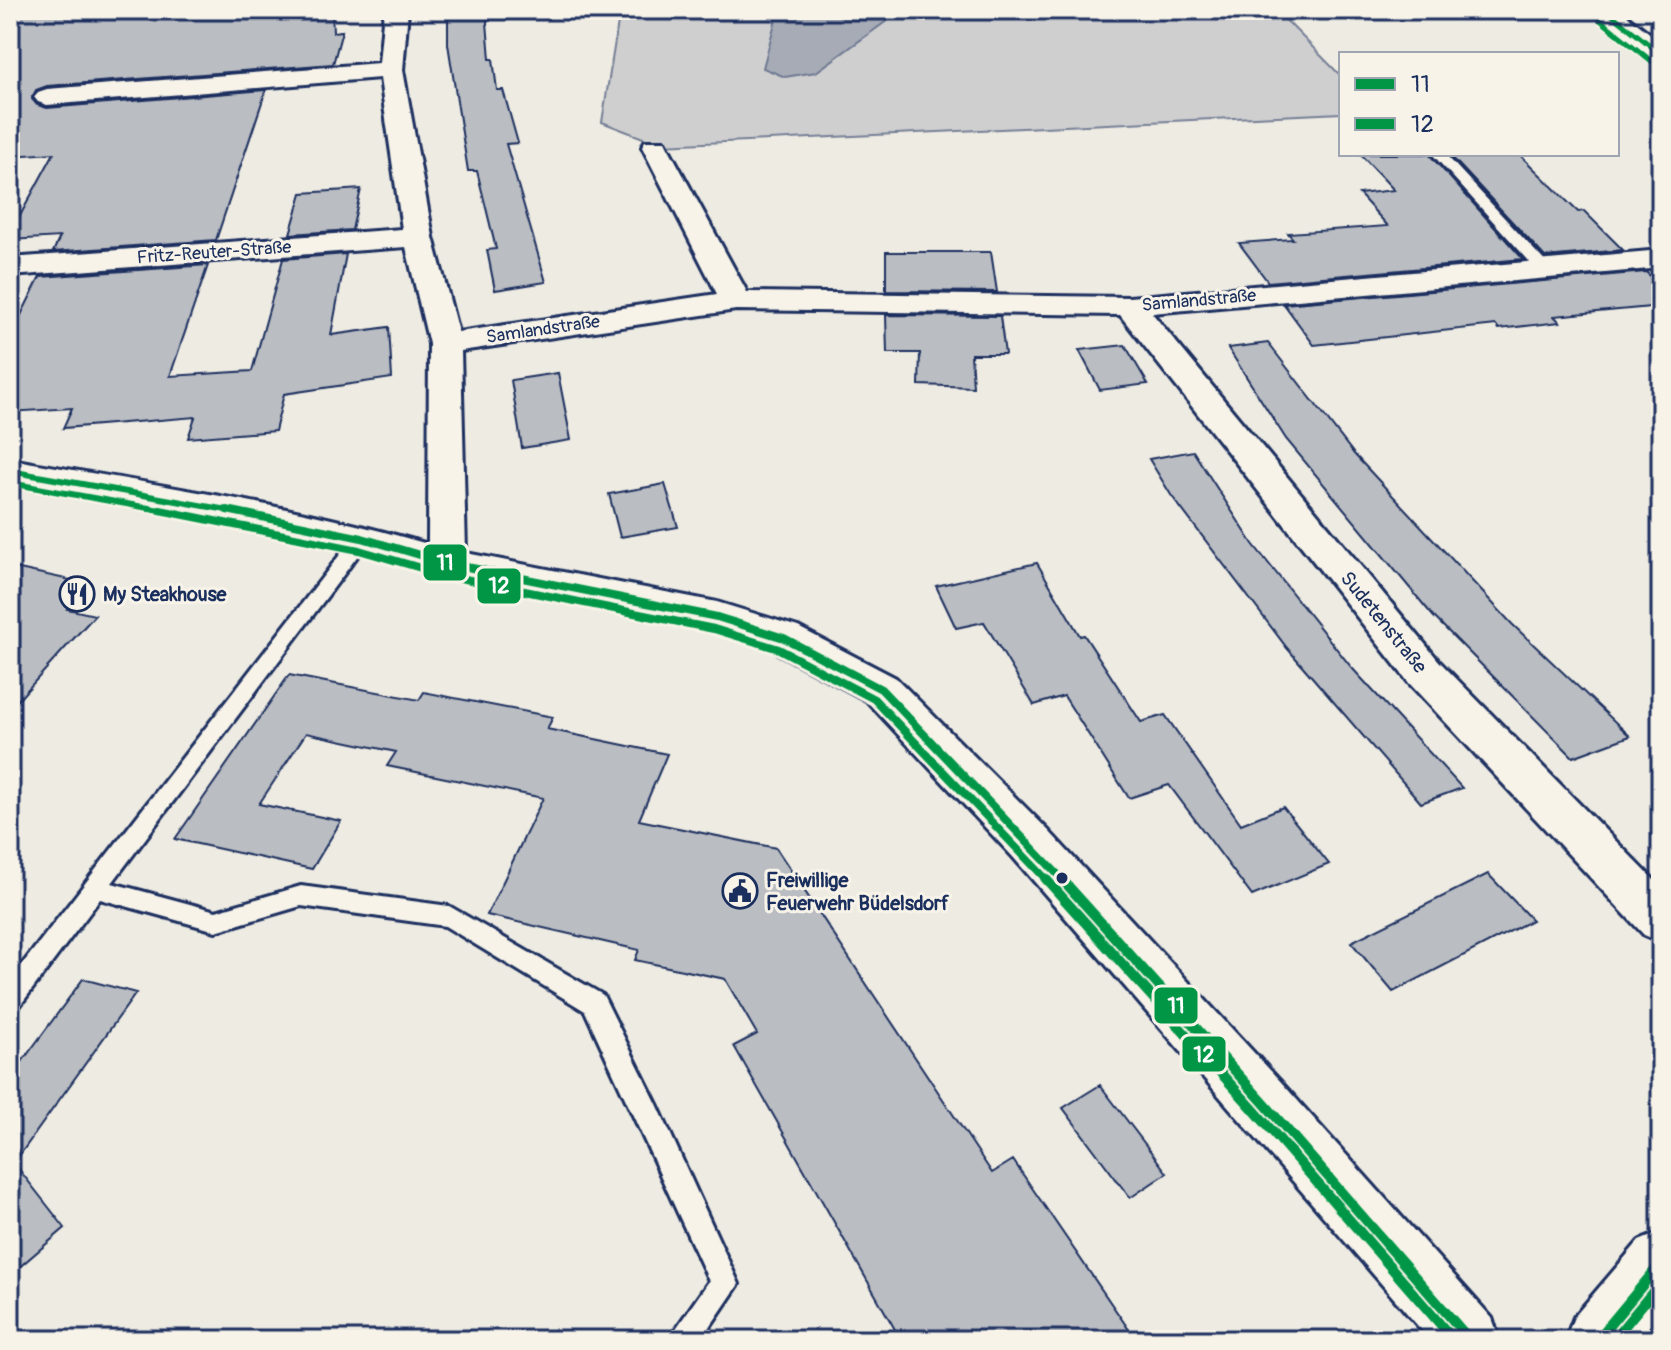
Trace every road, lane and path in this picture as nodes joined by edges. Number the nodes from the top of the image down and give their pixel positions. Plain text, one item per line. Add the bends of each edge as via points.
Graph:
1 (396, 10) edge
2 (1606, 10) edge
3 (1635, 32) junction
4 (1661, 32) edge
5 (1661, 54) edge
6 (391, 70) junction
7 (47, 97) dead end
8 (655, 147) dead end
9 (1440, 156) edge
10 (418, 237) junction
11 (1661, 259) edge
12 (10, 267) edge
13 (1545, 270) junction
14 (736, 301) junction
15 (1129, 306) junction
16 (445, 344) junction
17 (10, 471) edge
18 (362, 538) junction
19 (447, 563) junction
20 (95, 888) junction
21 (1661, 920) edge
22 (10, 999) edge
23 (1661, 1263) edge
24 (683, 1340) edge
25 (1470, 1340) edge
26 (1597, 1340) edge

1 - 6 street
2 - 3 street
3 - 4 street
3 - 5 street
6 - 7 street
6 - 10 street
8 - 14 street
9 - 13 lane
10 - 12 street, Fritz-Reuter-Straße
10 - 16 street
11 - 13 street, Samlandstraße
13 - 15 street, Samlandstraße
14 - 15 street, Samlandstraße
14 - 16 street, Samlandstraße
15 - 21 street, Sudetenstraße via 1424,672
16 - 19 street
17 - 18 street
18 - 19 street
18 - 20 lane
19 - 25 street via 717,617 784,638 881,689 1030,843
20 - 22 lane
20 - 24 lane via 216,921 301,896 449,916 594,1003 725,1284
23 - 26 main road

